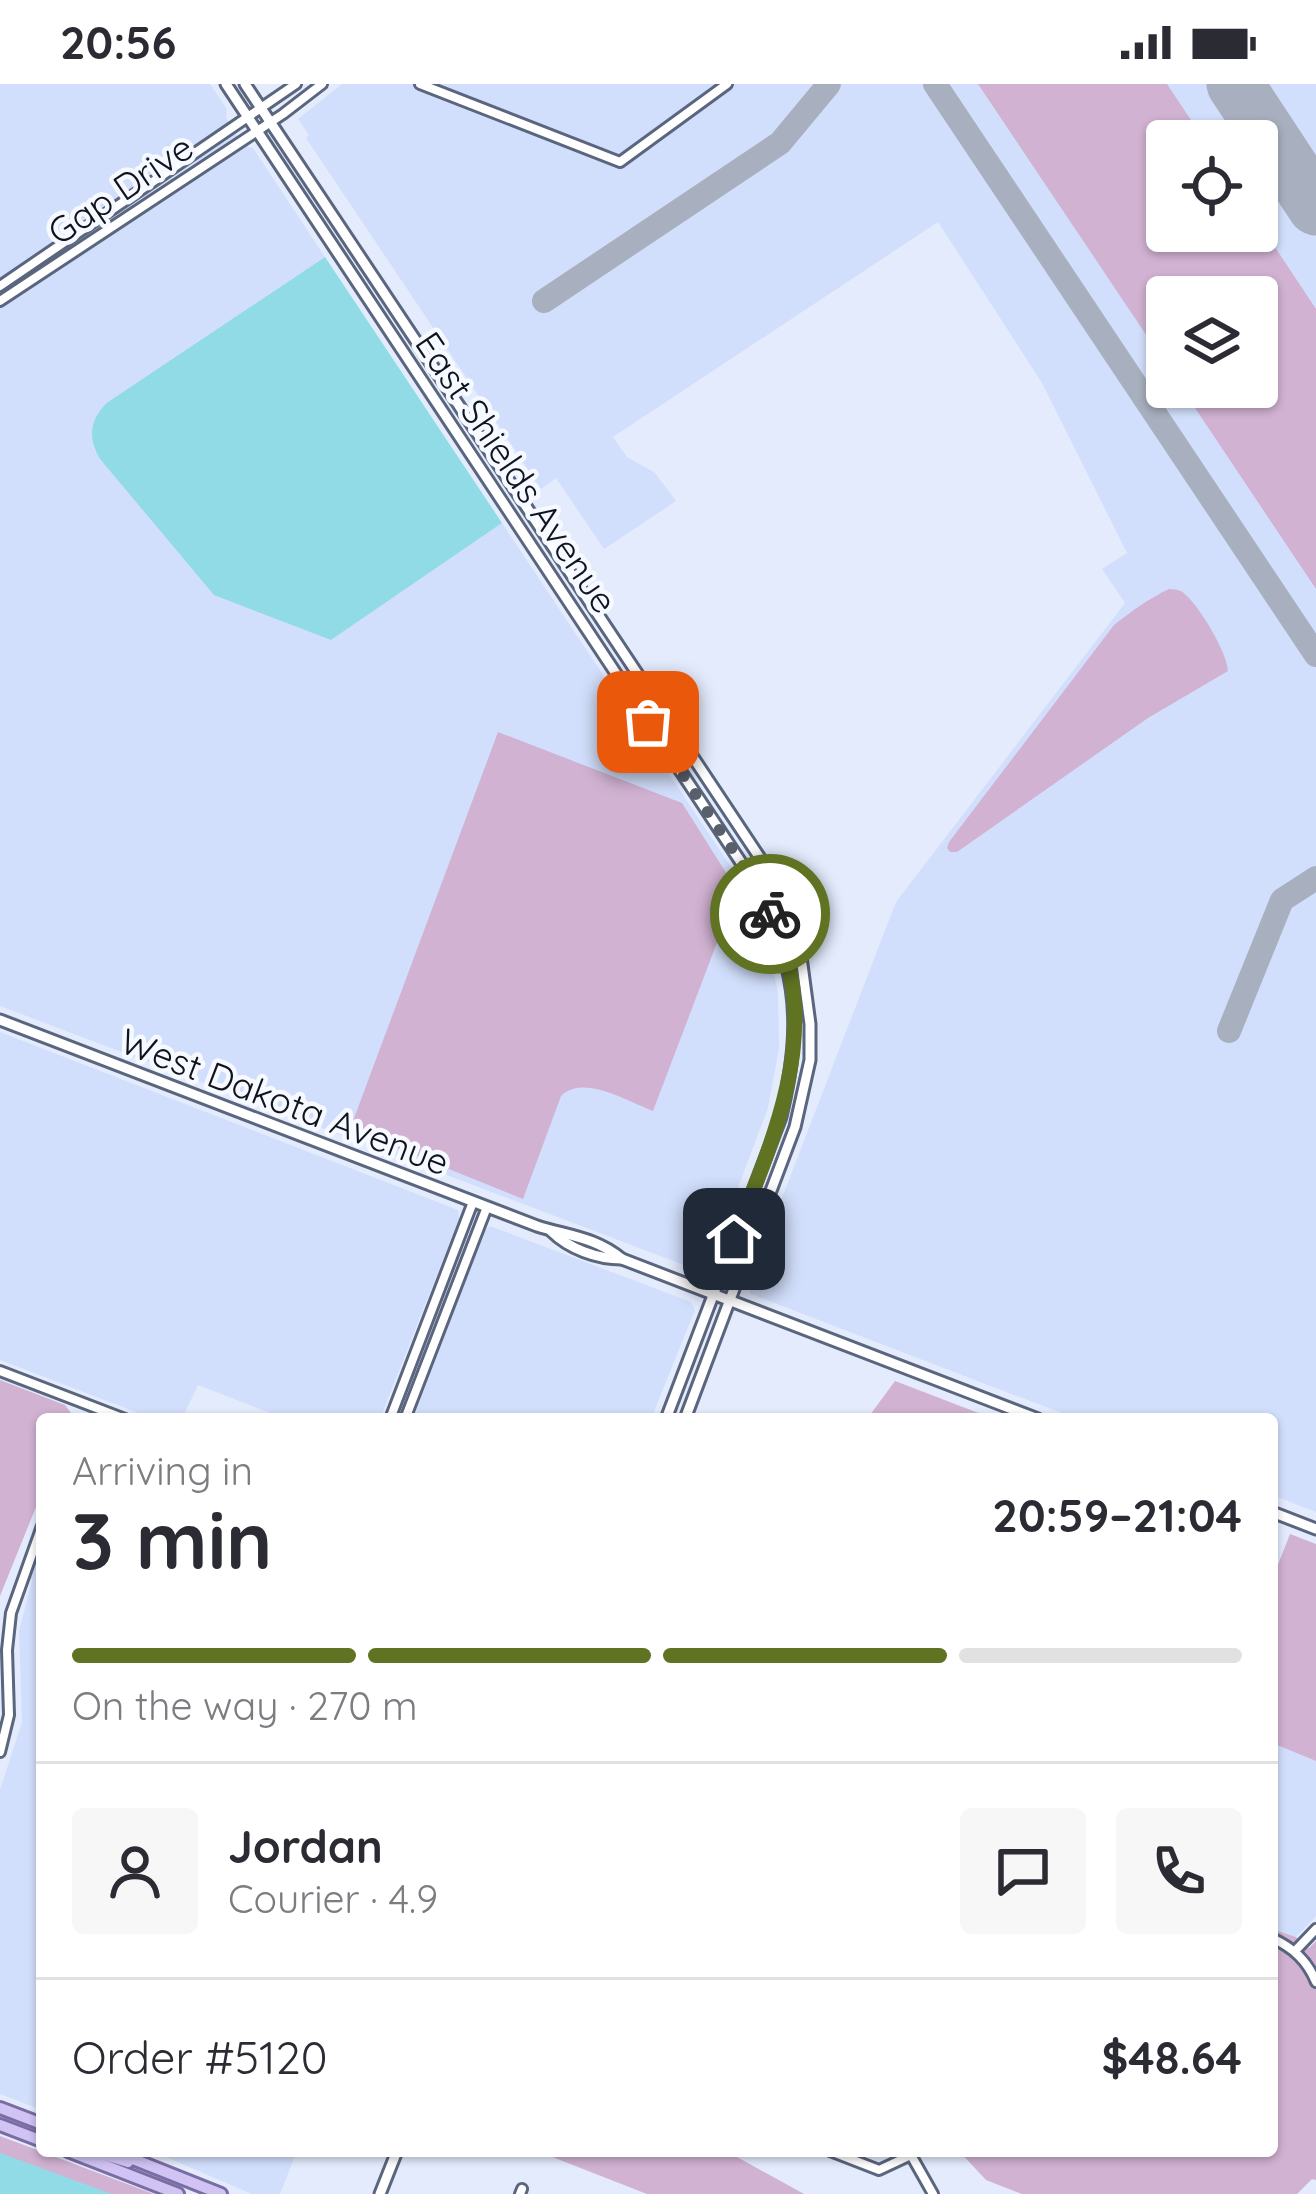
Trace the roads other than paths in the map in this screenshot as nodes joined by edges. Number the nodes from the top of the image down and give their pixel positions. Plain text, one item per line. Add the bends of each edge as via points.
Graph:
1 (226, 84) edge
2 (245, 84) edge
3 (296, 84) edge
4 (322, 84) edge
5 (420, 84) edge
6 (727, 84) edge
7 (261, 108) junction
8 (248, 117) junction
9 (271, 122) junction
10 (257, 130) junction
11 (128, 200) junction
12 (136, 212) junction
13 (0, 286) edge
14 (0, 302) edge
15 (741, 830) junction
16 (726, 840) junction
17 (0, 1020) edge
18 (473, 1202) junction
19 (487, 1207) junction
20 (713, 1295) junction
21 (730, 1301) junction
22 (0, 1371) edge
23 (88, 1405) junction
24 (85, 1413) edge
25 (109, 1413) edge
26 (392, 1413) edge
27 (407, 1413) edge
28 (668, 1413) edge
29 (687, 1413) edge
30 (1022, 1413) edge
31 (1278, 1514) edge
32 (1316, 1529) edge
33 (36, 1543) edge
34 (0, 1752) edge
35 (1316, 1929) edge
36 (1278, 1941) edge
37 (1295, 1951) junction
38 (1316, 1982) edge
39 (0, 2108) edge
40 (36, 2122) edge
41 (0, 2125) edge
42 (36, 2138) edge
43 (83, 2157) edge
44 (108, 2157) edge
45 (129, 2157) edge
46 (395, 2157) edge
47 (845, 2157) edge
48 (907, 2157) edge
49 (912, 2157) edge
50 (134, 2159) junction
51 (178, 2194) edge
52 (221, 2194) edge
53 (380, 2194) edge
54 (933, 2194) edge

1 - 8 main road, East Shields Avenue
2 - 7 main road, East Shields Avenue
3 - 7 street, Gap Drive
4 - 9 street, Gap Drive
5 - 6 street via 620,163
7 - 8 street, Gap Drive
7 - 9 main road, East Shields Avenue
8 - 10 main road, East Shields Avenue
8 - 11 street, Gap Drive
9 - 10 street, Gap Drive
9 - 15 main road, East Shields Avenue
10 - 12 street, Gap Drive
10 - 16 main road, East Shields Avenue
11 - 12 street
11 - 13 street, Gap Drive
12 - 14 street, Gap Drive
15 - 16 main road
15 - 21 main road, East Shields Avenue via 785,905 801,957 810,1060 795,1127
16 - 20 main road, East Shields Avenue via 787,959 796,1025 781,1117
17 - 18 main road, West Dakota Avenue
18 - 19 main road, West Dakota Avenue
18 - 26 street
19 - 20 main road, West Dakota Avenue
19 - 27 street
20 - 21 main road, West Dakota Avenue
20 - 28 main road, East Shields Avenue
21 - 29 main road, East Shields Avenue
21 - 30 main road, West Dakota Avenue
22 - 23 street
23 - 24 street
23 - 25 street
31 - 32 main road
33 - 34 street via 11,1613 9,1715
35 - 37 street
36 - 37 street
37 - 38 street
39 - 40 main road
41 - 42 main road
43 - 51 main road
44 - 50 main road
45 - 50 main road
46 - 53 main road
47 - 48 street via 879,2170
49 - 54 street
50 - 52 main road

